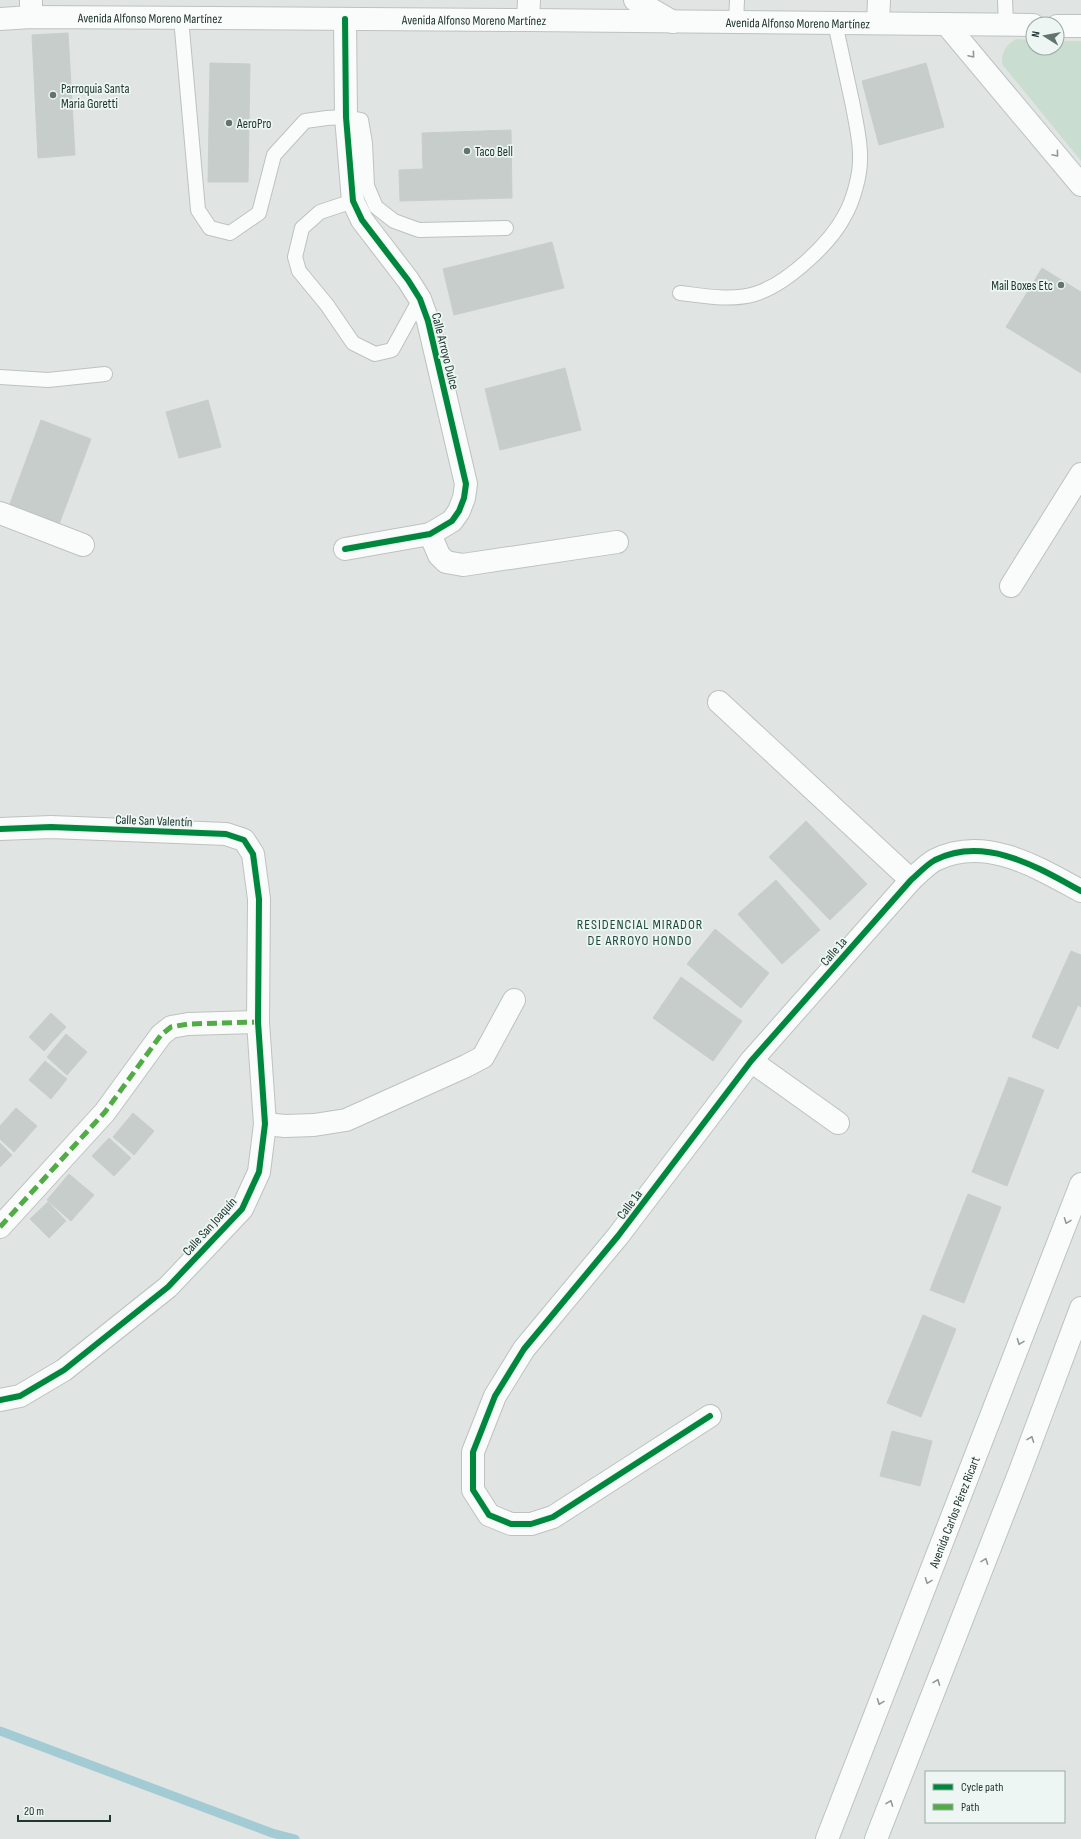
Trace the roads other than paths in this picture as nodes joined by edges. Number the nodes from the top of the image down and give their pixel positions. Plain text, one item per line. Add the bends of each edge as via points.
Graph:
1 (634, 0) edge
2 (737, 0) edge
3 (879, 0) edge
4 (1005, 0) edge
5 (31, 9) edge
6 (528, 10) edge
7 (181, 18) junction
8 (0, 19) edge
9 (345, 19) junction
10 (736, 22) junction
11 (674, 23) junction
12 (835, 23) junction
13 (878, 23) junction
14 (947, 25) junction
15 (1006, 25) junction
16 (1025, 25) edge
17 (1065, 26) edge
18 (1081, 26) edge
19 (346, 117) junction
20 (1081, 184) edge
21 (353, 201) junction
22 (506, 228) dead end
23 (680, 293) dead end
24 (420, 299) junction
25 (105, 374) dead end
26 (0, 377) edge
27 (1081, 474) edge
28 (0, 513) edge
29 (430, 534) junction
30 (617, 542) dead end
31 (83, 545) dead end
32 (345, 549) dead end
33 (1011, 586) dead end
34 (719, 702) dead end
35 (0, 829) edge
36 (911, 880) junction
37 (1081, 891) edge
38 (259, 899) joint
39 (514, 1000) dead end
40 (258, 1022) junction
41 (751, 1061) junction
42 (838, 1123) dead end
43 (265, 1124) junction
44 (1081, 1184) edge
45 (0, 1227) edge
46 (1081, 1308) edge
47 (0, 1400) edge
48 (710, 1416) dead end
49 (827, 1839) edge
50 (876, 1839) edge

1 - 11 street
2 - 10 lane
3 - 13 street
4 - 15 lane
5 - 7 street, Avenida Alfonso Moreno Martínez
5 - 8 street, Avenida Alfonso Moreno Martínez
6 - 9 street, Avenida Alfonso Moreno Martínez
6 - 11 street, Avenida Alfonso Moreno Martínez
7 - 9 street, Avenida Alfonso Moreno Martínez
7 - 19 lane via 198,210 210,228 230,233 259,213 274,155 305,121
9 - 19 street, Calle Arroyo Dulce
10 - 11 street, Avenida Alfonso Moreno Martínez
10 - 12 street, Avenida Alfonso Moreno Martínez
12 - 13 street, Avenida Alfonso Moreno Martínez
12 - 23 lane via 858,132 860,160 857,182 846,215 825,243 801,267 756,294 718,298
13 - 14 street, Avenida Alfonso Moreno Martínez
14 - 15 street, Avenida Alfonso Moreno Martínez
14 -> 20 street
15 - 16 street, Avenida Alfonso Moreno Martínez
17 - 18 street
19 - 21 street, Calle Arroyo Dulce
19 - 22 lane via 361,120 367,186 376,207 394,221 419,230
21 - 24 street, Calle Arroyo Dulce via 362,220
21 - 24 lane via 320,212 302,228 294,257 299,271 353,343 375,354 392,350
24 - 29 street, Calle Arroyo Dulce via 428,321 466,484 464,498 452,521
25 - 26 lane via 48,380
27 - 33 street
28 - 31 street
29 - 30 street via 439,555 446,562 463,565
29 - 32 street, Calle Arroyo Dulce
34 - 36 street
35 - 38 street, Calle San Valentín via 51,828 226,834 244,840 253,854
36 - 37 street, Calle 1a via 934,861 958,852 982,851 1017,858
36 - 41 street, Calle 1a
38 - 40 street, Calle San Joaquín
39 - 43 street via 483,1057 466,1066 346,1120 314,1125
40 - 43 street, Calle San Joaquín
40 - 45 street via 170,1027 161,1035 106,1112
41 - 42 street
41 - 48 street, Calle 1a via 618,1236 524,1349 495,1396 472,1452 473,1490 489,1515 511,1524 538,1522 553,1517
43 - 47 street, Calle San Joaquín via 259,1172 242,1209 168,1287 64,1370 20,1396
44 -> 49 street, Avenida Carlos Pérez Ricart
50 -> 46 street

